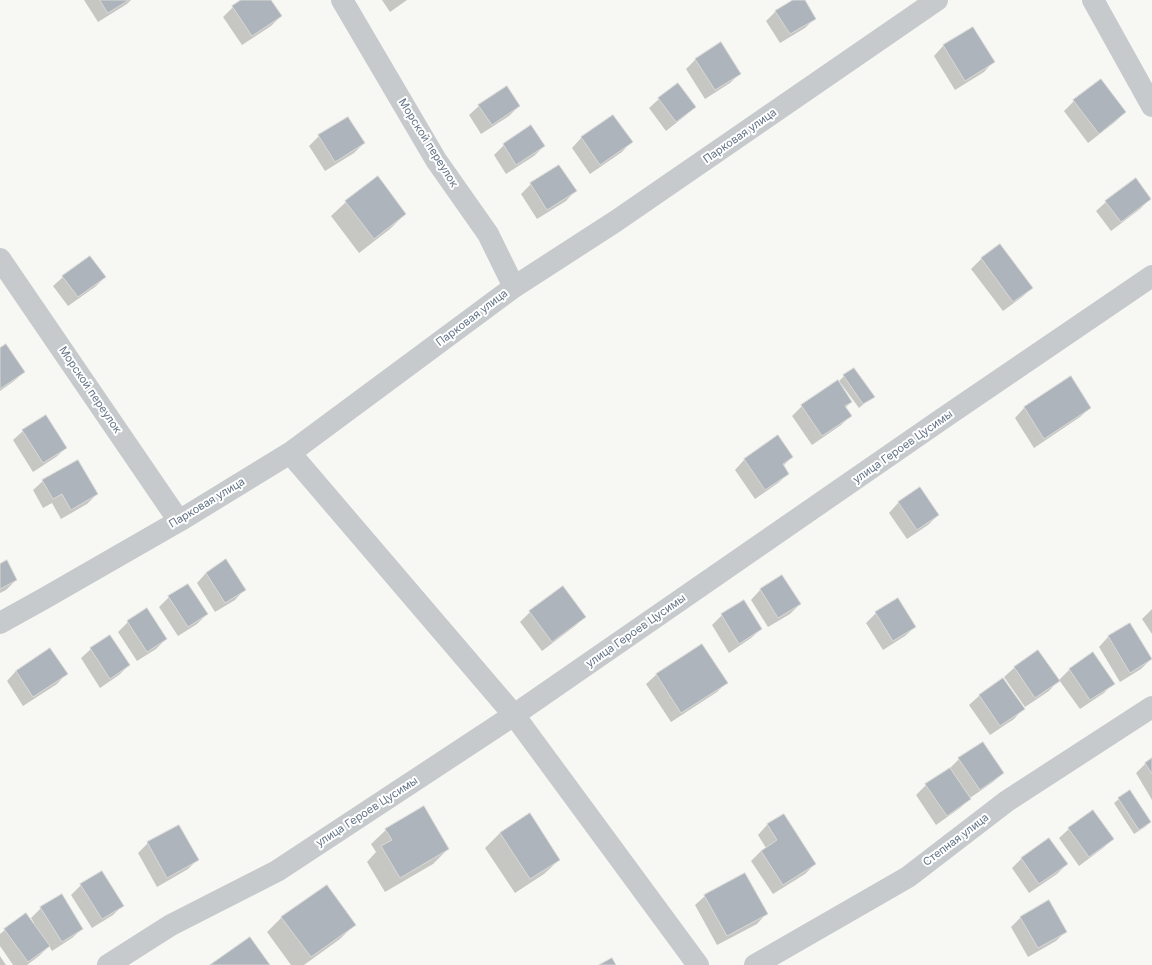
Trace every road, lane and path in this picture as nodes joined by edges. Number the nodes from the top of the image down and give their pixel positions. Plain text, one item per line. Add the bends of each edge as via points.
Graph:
1 (342, 0) edge
2 (937, 0) edge
3 (1093, 0) edge
4 (1152, 106) edge
5 (0, 259) edge
6 (1152, 276) edge
7 (514, 286) junction
8 (290, 453) junction
9 (179, 521) junction
10 (0, 623) edge
11 (1152, 707) edge
12 (514, 715) junction
13 (108, 965) edge
14 (698, 965) edge
15 (755, 965) edge

1 - 7 street, Морской переулок via 436,160 488,234
2 - 7 street, Парковая улица via 616,221
3 - 4 street
5 - 9 street, Морской переулок
6 - 12 street, улица Героев Цусимы
7 - 8 street, Парковая улица
8 - 9 street, Парковая улица
8 - 12 street
9 - 10 street, Парковая улица
11 - 15 street, Степная улица via 1007,801 908,877
12 - 13 street, улица Героев Цусимы via 277,870 171,925
12 - 14 street

